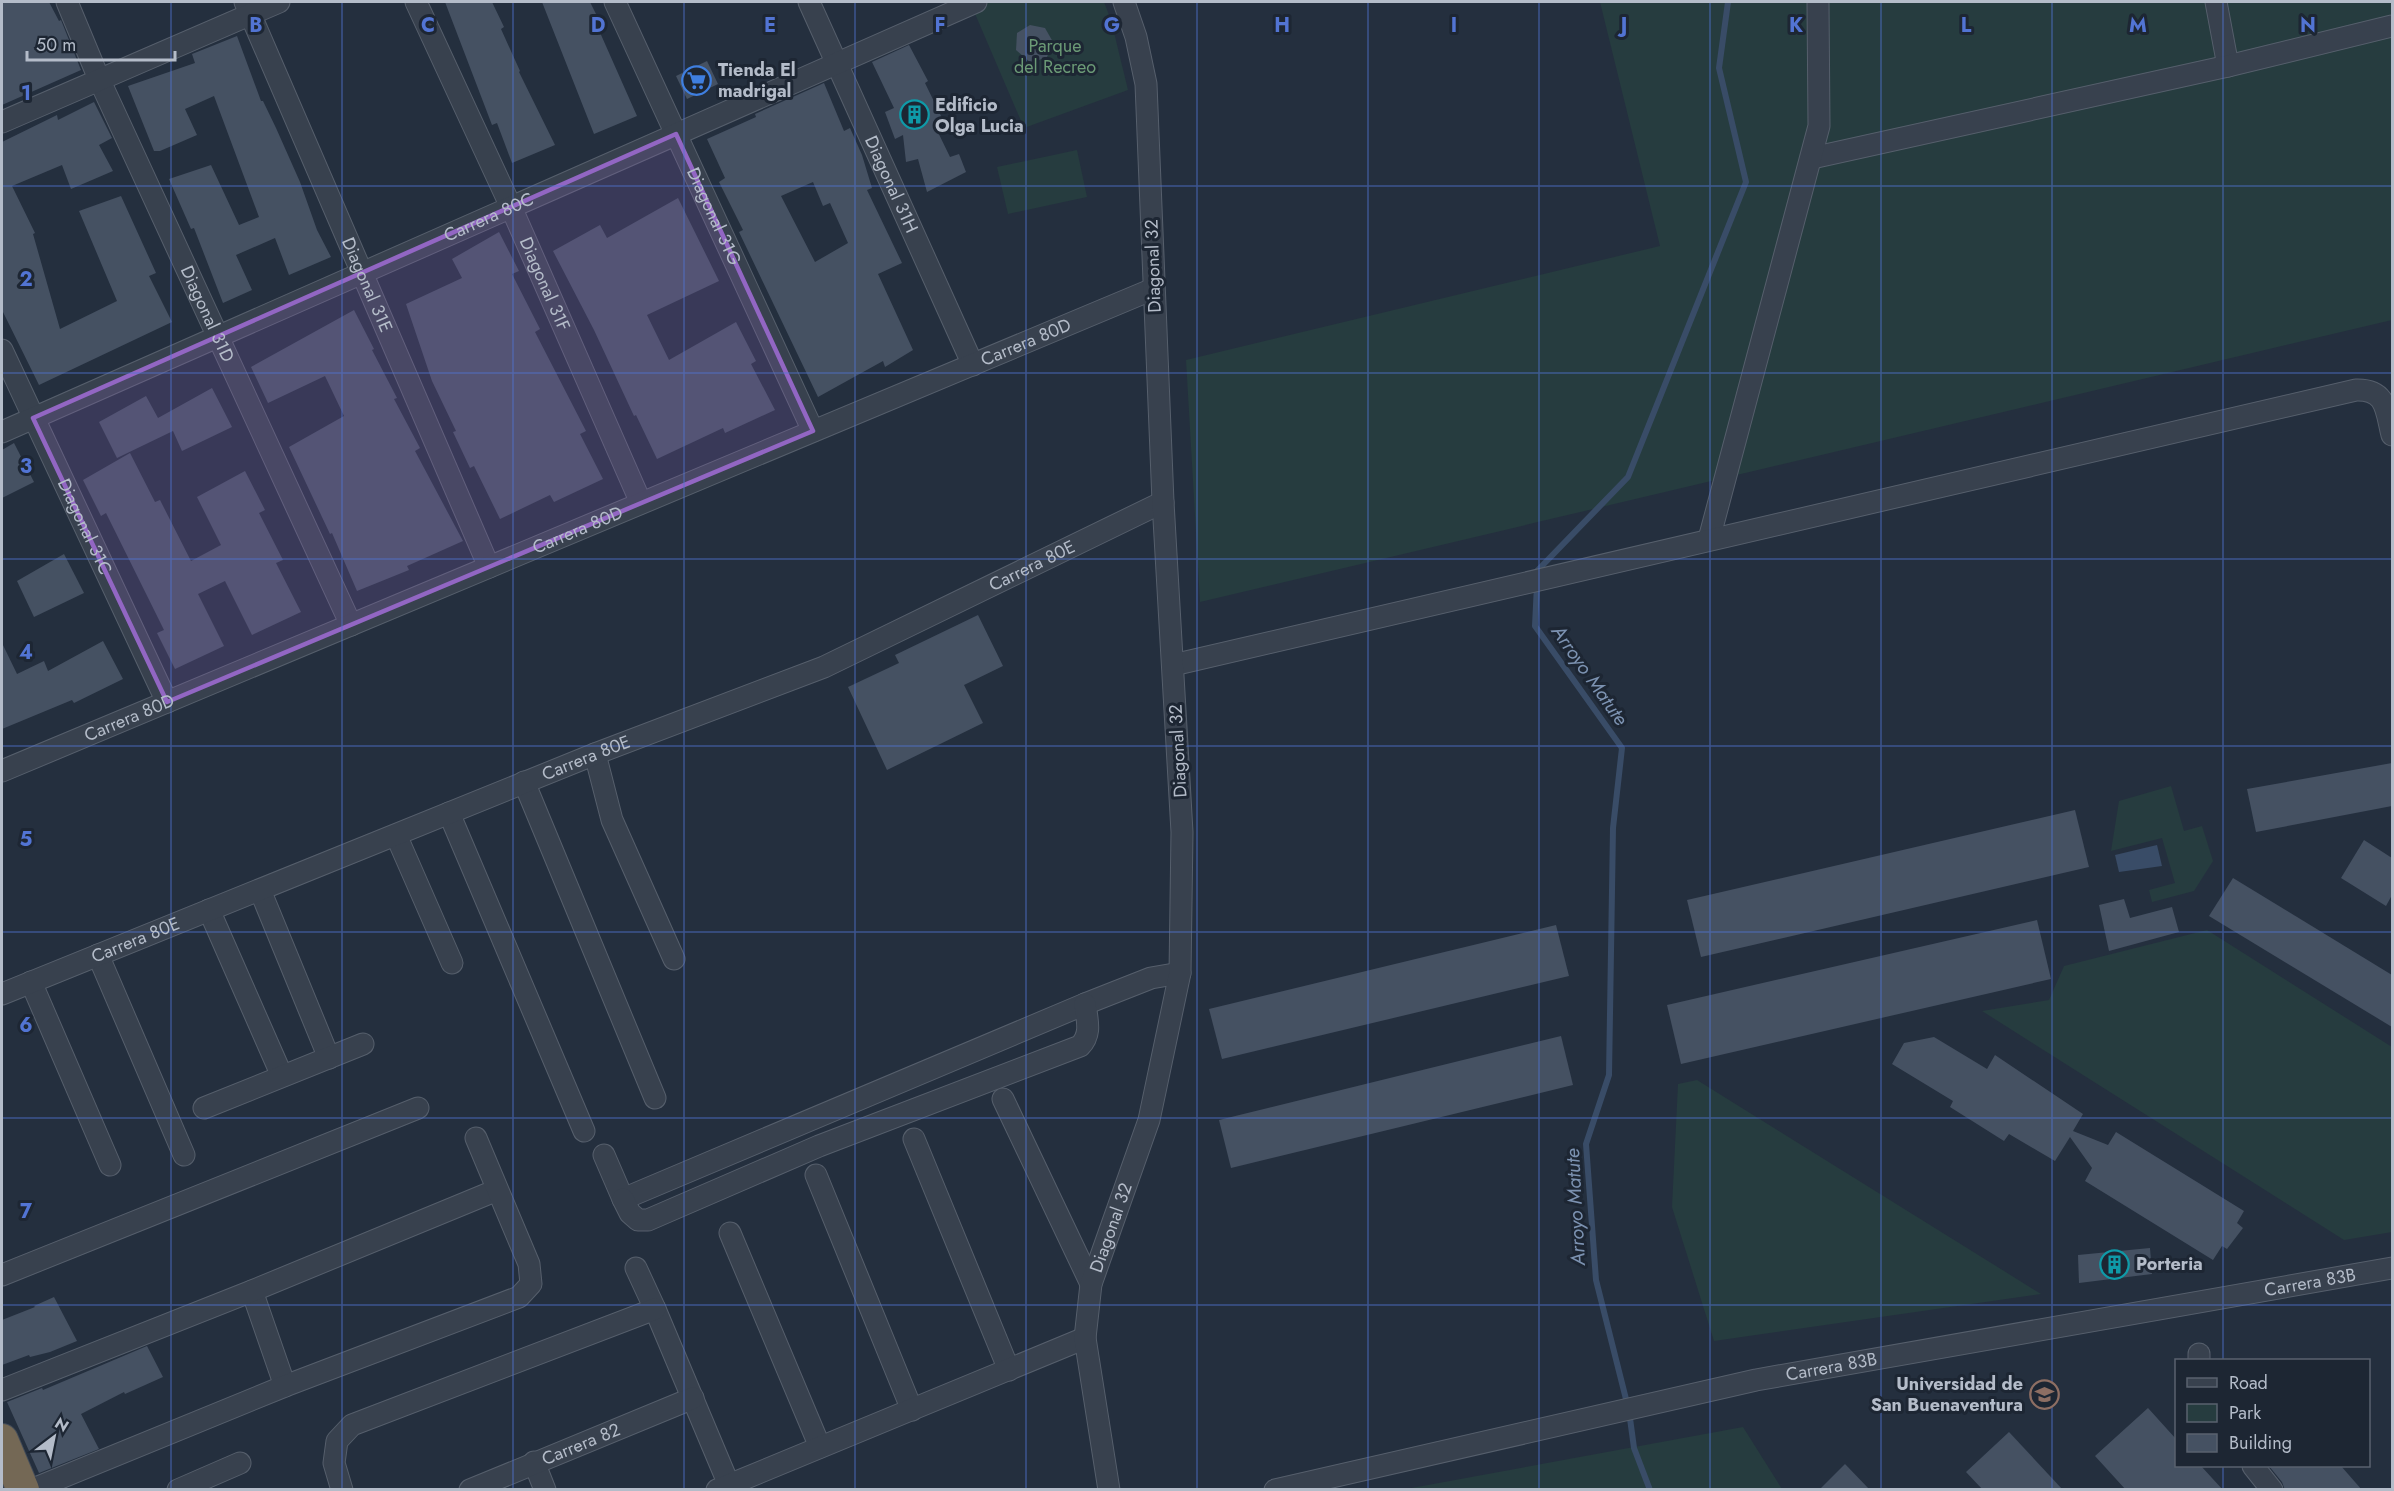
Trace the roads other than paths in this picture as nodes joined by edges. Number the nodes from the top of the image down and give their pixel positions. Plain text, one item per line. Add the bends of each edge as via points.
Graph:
1 (67, 2) edge
2 (279, 2) edge
3 (416, 2) edge
4 (615, 2) edge
5 (809, 2) edge
6 (976, 2) edge
7 (1124, 2) edge
8 (1818, 2) edge
9 (2216, 2) edge
10 (248, 8) edge
11 (2392, 26) edge
12 (836, 63) junction
13 (2228, 66) junction
14 (99, 80) junction
15 (2, 122) edge
16 (676, 134) junction
17 (1812, 158) junction
18 (511, 207) junction
19 (362, 273) junction
20 (1154, 290) junction
21 (217, 337) junction
22 (2, 350) edge
23 (973, 365) junction
24 (33, 418) junction
25 (2, 432) edge
26 (813, 432) junction
27 (2392, 435) edge
28 (1163, 502) junction
29 (641, 503) junction
30 (1708, 539) junction
31 (489, 567) junction
32 (351, 625) junction
33 (1173, 665) junction
34 (167, 702) junction
35 (595, 754) junction
36 (2, 771) edge
37 (524, 783) junction
38 (448, 813) junction
39 (396, 834) junction
40 (260, 890) junction
41 (209, 910) junction
42 (98, 955) junction
43 (675, 959) dead end
44 (452, 963) dead end
45 (1180, 972) junction
46 (32, 982) junction
47 (2, 994) edge
48 (1085, 1004) junction
49 (363, 1044) dead end
50 (329, 1058) junction
51 (282, 1076) junction
52 (655, 1098) dead end
53 (1003, 1099) dead end
54 (204, 1108) dead end
55 (417, 1108) dead end
56 (584, 1131) dead end
57 (476, 1138) dead end
58 (914, 1138) dead end
59 (184, 1155) dead end
60 (604, 1155) dead end
61 (110, 1165) dead end
62 (816, 1175) dead end
63 (497, 1190) junction
64 (623, 1199) junction
65 (730, 1233) dead end
66 (636, 1268) dead end
67 (2392, 1268) edge
68 (2, 1275) edge
69 (1091, 1284) junction
70 (252, 1291) junction
71 (655, 1310) junction
72 (1085, 1338) junction
73 (1009, 1370) junction
74 (285, 1386) junction
75 (2, 1390) edge
76 (693, 1398) junction
77 (912, 1410) junction
78 (2, 1440) edge
79 (819, 1447) junction
80 (534, 1462) junction
81 (240, 1463) dead end
82 (2254, 1467) edge
83 (753, 1483) edge
84 (723, 1487) edge
85 (23, 1490) edge
86 (31, 1490) edge
87 (178, 1490) edge
88 (342, 1490) edge
89 (470, 1490) edge
90 (545, 1490) edge
91 (1109, 1490) edge
92 (1275, 1490) edge
93 (2272, 1490) edge

1 - 14 street, Diagonal 31D
2 - 10 street
3 - 18 street, Diagonal 31F
4 - 16 street, Diagonal 31G
5 - 12 street, Diagonal 31H
6 - 12 street, Carrera 80C
7 - 20 street, Diagonal 32 via 1137,37 1146,84
8 - 17 street via 1819,126
9 - 13 street
10 - 14 street
10 - 19 street, Diagonal 31E
11 - 13 street
12 - 16 street, Carrera 80C
12 - 23 street, Diagonal 31H
13 - 17 street
14 - 15 street
14 - 21 street, Diagonal 31D
16 - 18 street, Carrera 80C
16 - 26 street, Diagonal 31G
17 - 30 street
18 - 19 street, Carrera 80C
18 - 29 street, Diagonal 31F
19 - 21 street, Carrera 80C
19 - 31 street, Diagonal 31E
20 - 23 street, Carrera 80D
20 - 28 street, Diagonal 32
21 - 24 street, Carrera 80C
21 - 32 street, Diagonal 31D
22 - 24 street, Diagonal 31C
23 - 26 street, Carrera 80D
24 - 25 street, Carrera 80C
24 - 34 street, Diagonal 31C
26 - 29 street, Carrera 80D
27 - 30 street via 2377,393 2356,390
28 - 33 street, Diagonal 32
28 - 35 street, Carrera 80E via 824,667
29 - 31 street, Carrera 80D
30 - 33 street
31 - 32 street, Carrera 80D
32 - 34 street, Carrera 80D
33 - 45 street, Diagonal 32 via 1182,832
34 - 36 street, Carrera 80D
35 - 37 street, Carrera 80E
35 - 43 street via 612,820
37 - 38 street, Carrera 80E
37 - 52 street
38 - 39 street, Carrera 80E
38 - 56 street
39 - 40 street, Carrera 80E
39 - 44 street
40 - 41 street, Carrera 80E
40 - 50 street
41 - 42 street, Carrera 80E
41 - 51 street
42 - 46 street, Carrera 80E
42 - 59 street
45 - 48 street via 1151,978
45 - 69 street, Diagonal 32 via 1149,1120
46 - 47 street, Carrera 80E
46 - 61 street
48 - 64 street
48 - 64 street via 1089,1030 1080,1046 819,1146 648,1220 638,1220
49 - 50 street
50 - 51 street
51 - 54 street
53 - 69 street
55 - 68 street
57 - 63 street
58 - 73 street
60 - 64 street
62 - 77 street
63 - 70 street
63 - 74 street via 529,1264 531,1284 519,1297
65 - 79 street
66 - 71 street
67 - 92 street, Carrera 83B via 1755,1380
69 - 72 street, Diagonal 32
70 - 74 street
70 - 75 street
71 - 76 street
71 - 88 street via 352,1425 337,1441 334,1463
72 - 73 street
72 - 91 street, Diagonal 32
73 - 77 street
74 - 86 street
76 - 80 street, Carrera 82
76 - 84 street
77 - 79 street
78 - 85 highway
79 - 83 street
80 - 89 street, Carrera 82
80 - 90 street
81 - 87 street
82 - 93 street
83 - 84 street

